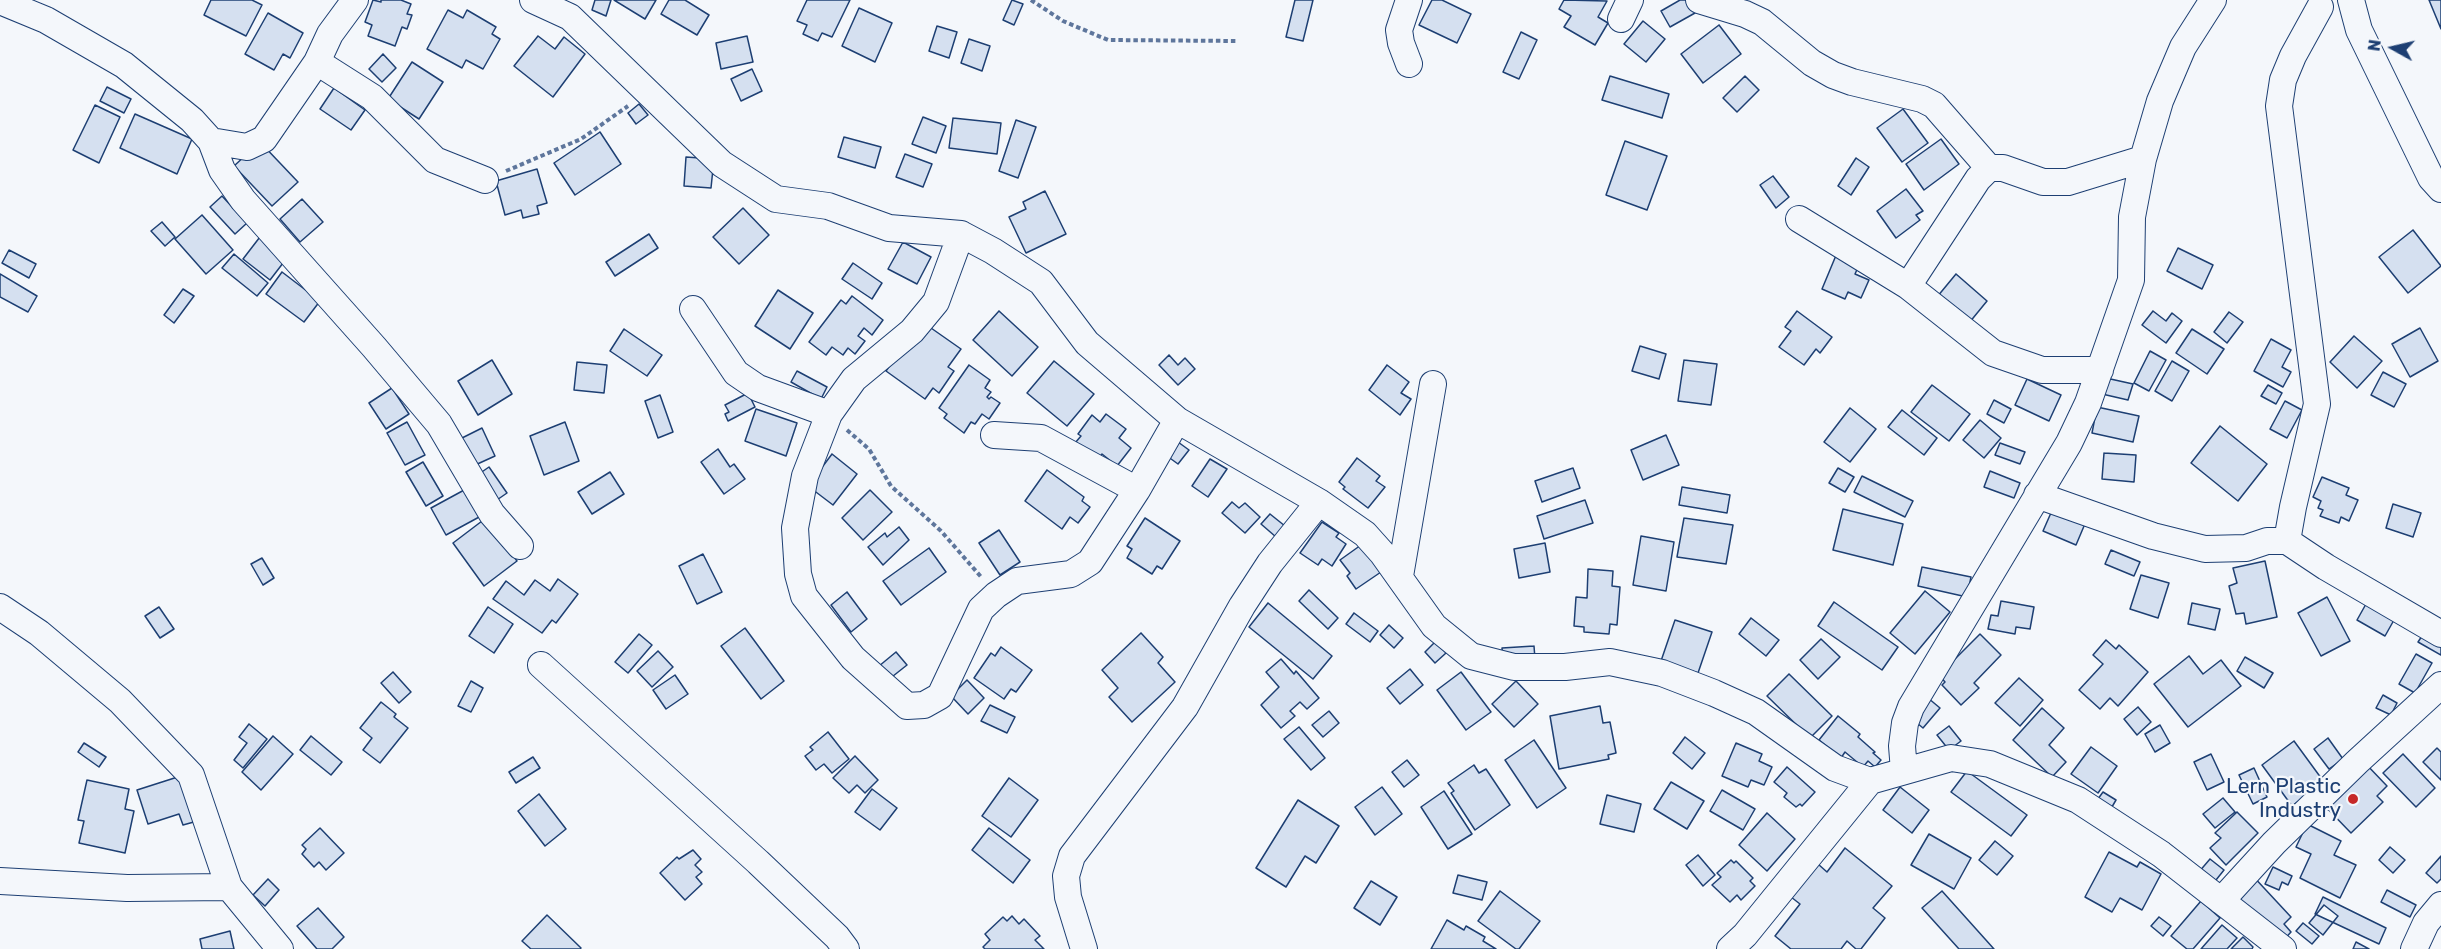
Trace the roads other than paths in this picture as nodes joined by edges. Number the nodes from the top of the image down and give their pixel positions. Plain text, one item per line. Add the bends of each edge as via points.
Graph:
1 (355, 0) edge
2 (533, 0) edge
3 (1409, 0) edge
4 (1699, 0) edge
5 (2213, 0) edge
6 (2351, 0) edge
7 (0, 1) edge
8 (2312, 4) edge
9 (576, 9) edge
10 (2359, 30) junction
11 (317, 62) junction
12 (1409, 64) dead end
13 (211, 141) junction
14 (2143, 159) junction
15 (1989, 168) junction
16 (486, 180) road end
17 (2441, 189) edge
18 (1799, 219) dead end
19 (961, 234) junction
20 (1908, 286) junction
21 (693, 309) dead end
22 (2100, 370) junction
23 (1433, 384) dead end
24 (829, 414) junction
25 (1177, 420) junction
26 (994, 435) dead end
27 (1137, 490) junction
28 (2037, 495) junction
29 (1318, 502) junction
30 (2287, 541) junction
31 (520, 546) dead end
32 (1400, 576) junction
33 (0, 607) edge
34 (2441, 634) edge
35 (541, 665) dead end
36 (2441, 685) edge
37 (1904, 771) junction
38 (1870, 781) junction
39 (0, 881) edge
40 (229, 887) junction
41 (2221, 901) junction
42 (2441, 904) edge
43 (1739, 944) edge
44 (280, 949) edge
45 (846, 949) edge
46 (1084, 949) edge
47 (2283, 949) edge
48 (2414, 949) edge

1 - 11 street via 330,34
2 - 9 street
3 - 12 street via 1399,30
4 - 15 street via 1762,22 1833,75 1934,105
5 - 14 street via 2183,47 2160,101
6 - 10 street
7 - 13 street via 46,20 124,66 192,120
8 - 10 street
8 - 30 street via 2283,80 2279,106 2317,404
9 - 19 street via 648,91 722,164 776,199 828,206 890,228
10 - 17 street via 2431,178
11 - 13 street via 264,139 247,147
11 - 16 street via 372,97 435,160
13 - 31 street via 222,170 243,200 439,424 492,514
14 - 15 street via 2068,182 2043,182 2003,168
14 - 22 street via 2132,217 2131,280
15 - 20 street via 1978,178
18 - 20 street
19 - 24 street via 936,302 912,331 854,380
19 - 25 street via 1041,282 1087,343
20 - 22 street via 1993,353 2042,370
21 - 24 street via 736,373 758,388
22 - 28 street via 2069,443
23 - 32 street
24 - 27 street via 804,476 795,528 798,574 804,596 853,658 907,706 924,705 940,696 981,609 996,595 1017,581 1052,579 1071,574 1090,562
25 - 27 street
25 - 29 street
26 - 27 street via 1041,438
28 - 30 street via 2153,536 2205,549
28 - 37 street via 1911,707 1902,746
29 - 32 street via 1365,534
29 - 46 street via 1242,606 1185,707 1072,856 1066,876 1068,897
30 - 34 street
32 - 38 street via 1434,626 1471,656 1514,667 1610,662 1662,673 1756,712 1835,768
33 - 40 street via 39,633 120,700 192,775
35 - 45 street via 766,869
36 - 41 street via 2315,802
37 - 38 street
37 - 41 street via 1950,758 1990,764 2078,800 2161,854
38 - 43 street
39 - 40 street via 128,888
40 - 44 street
41 - 47 street
42 - 48 street via 2426,923

